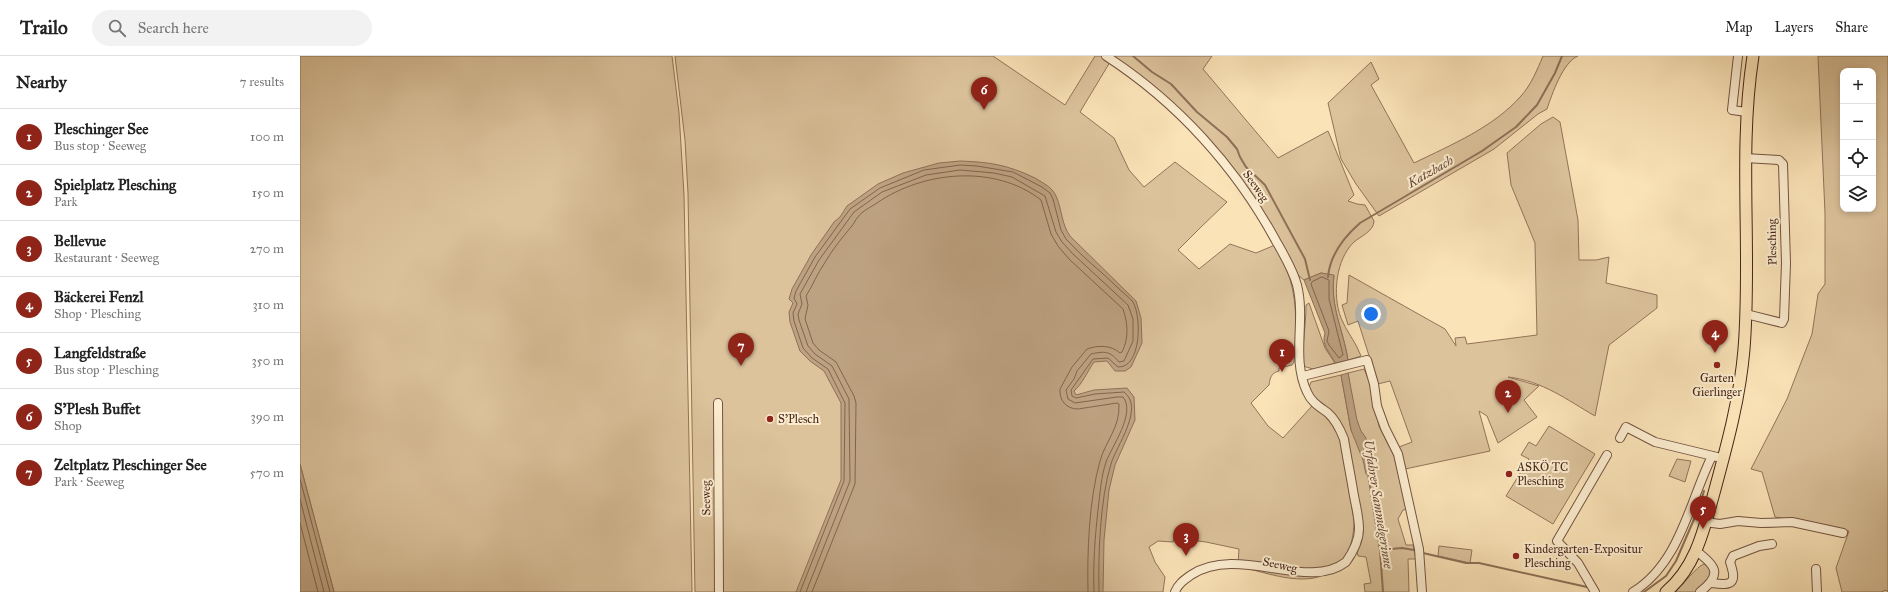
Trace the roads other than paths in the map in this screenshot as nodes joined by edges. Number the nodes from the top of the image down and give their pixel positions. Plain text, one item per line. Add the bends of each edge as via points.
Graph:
1 (1106, 56) edge
2 (1738, 56) edge
3 (1753, 56) edge
4 (1747, 112) junction
5 (1745, 158) junction
6 (1746, 314) junction
7 (1303, 376) junction
8 (718, 403) dead end
9 (1620, 438) dead end
10 (1607, 455) dead end
11 (1718, 457) junction
12 (1705, 522) junction
13 (1843, 533) dead end
14 (1772, 544) dead end
15 (1696, 551) junction
16 (1816, 569) dead end
17 (1279, 578) dead end
18 (1322, 580) dead end
19 (1712, 583) junction
20 (719, 592) edge
21 (1174, 592) edge
22 (1422, 592) edge
23 (1595, 592) edge
24 (1633, 592) edge
25 (1666, 592) edge
26 (1700, 592) edge
27 (1817, 592) edge

1 - 7 street, Seeweg via 1140,80 1196,131 1224,163 1261,215 1288,262 1296,283 1301,315 1298,365
2 - 4 street via 1732,110
3 - 4 main road
4 - 5 main road
5 - 6 main road
5 - 6 street, Plesching via 1779,160 1783,164 1786,263 1782,323
6 - 11 main road via 1734,420
7 - 18 street, Seeweg via 1309,398 1333,418 1344,439 1359,521 1358,539 1350,556 1340,568
7 - 22 street via 1367,360 1377,406 1398,454 1419,549
8 - 20 street, Seeweg
9 - 11 street via 1626,427 1655,442
10 - 23 street via 1557,541 1578,563
11 - 12 main road
11 - 24 street via 1675,544 1656,574
12 - 13 street via 1792,522
12 - 15 main road
14 - 19 street via 1758,546 1733,556 1730,562 1734,576 1732,581 1727,584
15 - 19 street via 1709,560 1714,568
15 - 25 main road via 1683,574
16 - 27 street
17 - 21 street, Seeweg via 1234,567 1216,566 1197,571
19 - 26 street

